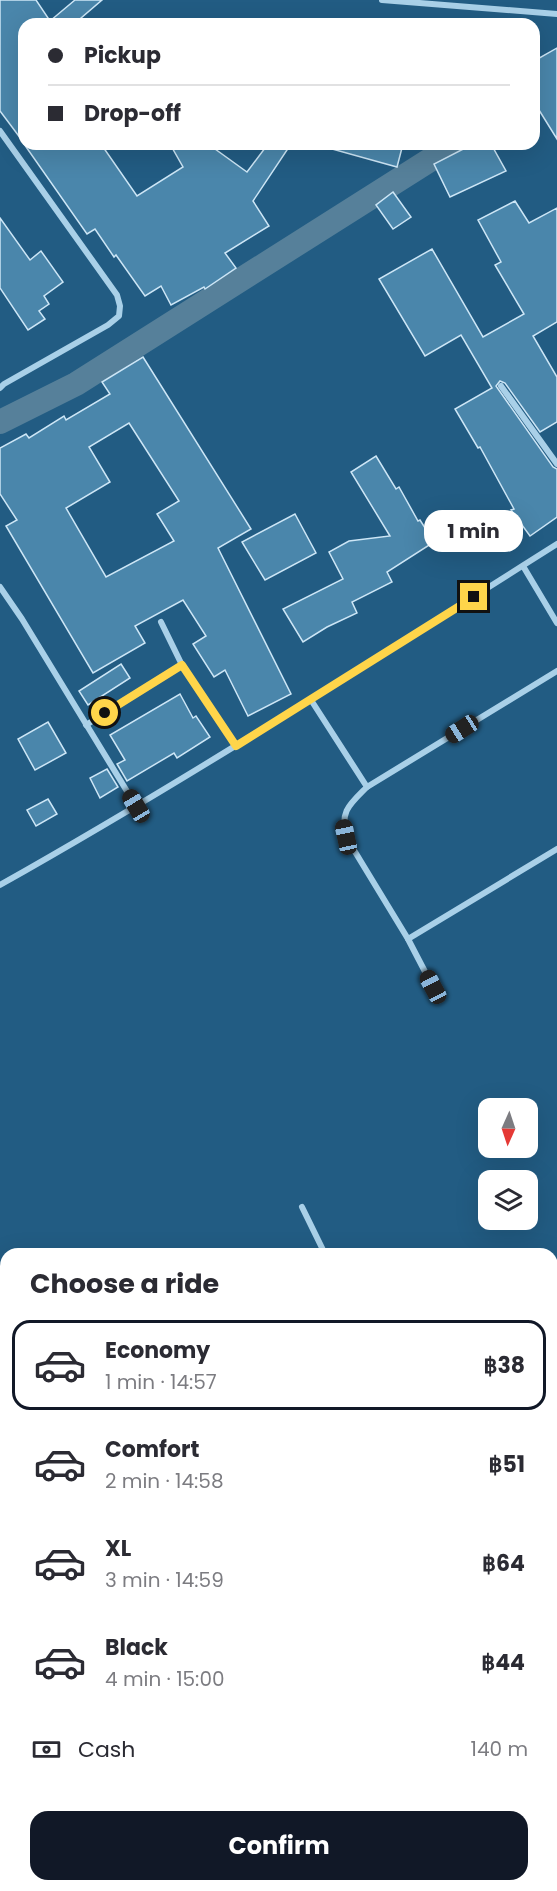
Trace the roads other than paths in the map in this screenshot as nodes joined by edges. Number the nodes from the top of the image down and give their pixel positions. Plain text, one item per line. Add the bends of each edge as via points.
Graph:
1 (382, 0) edge
2 (557, 14) edge
3 (0, 131) edge
4 (501, 386) dead end
5 (0, 388) edge
6 (557, 464) edge
7 (557, 544) edge
8 (523, 566) junction
9 (0, 587) edge
10 (161, 622) dead end
11 (557, 623) edge
12 (182, 665) junction
13 (557, 671) edge
14 (311, 700) junction
15 (86, 726) junction
16 (236, 746) junction
17 (367, 787) junction
18 (136, 806) junction
19 (557, 849) edge
20 (0, 885) edge
21 (408, 939) junction
22 (433, 987) dead end
23 (302, 1207) dead end
24 (323, 1248) edge

1 - 2 street
3 - 5 street via 117,295 120,306 119,316 108,325
4 - 6 street
7 - 8 street
8 - 11 street
8 - 14 street
9 - 15 street
10 - 12 street
12 - 15 street
12 - 16 street
13 - 17 street
14 - 16 street
14 - 17 street
15 - 18 street
16 - 18 street
17 - 21 street via 348,806 343,824 346,837
18 - 20 street
19 - 21 street
21 - 22 street
23 - 24 street

